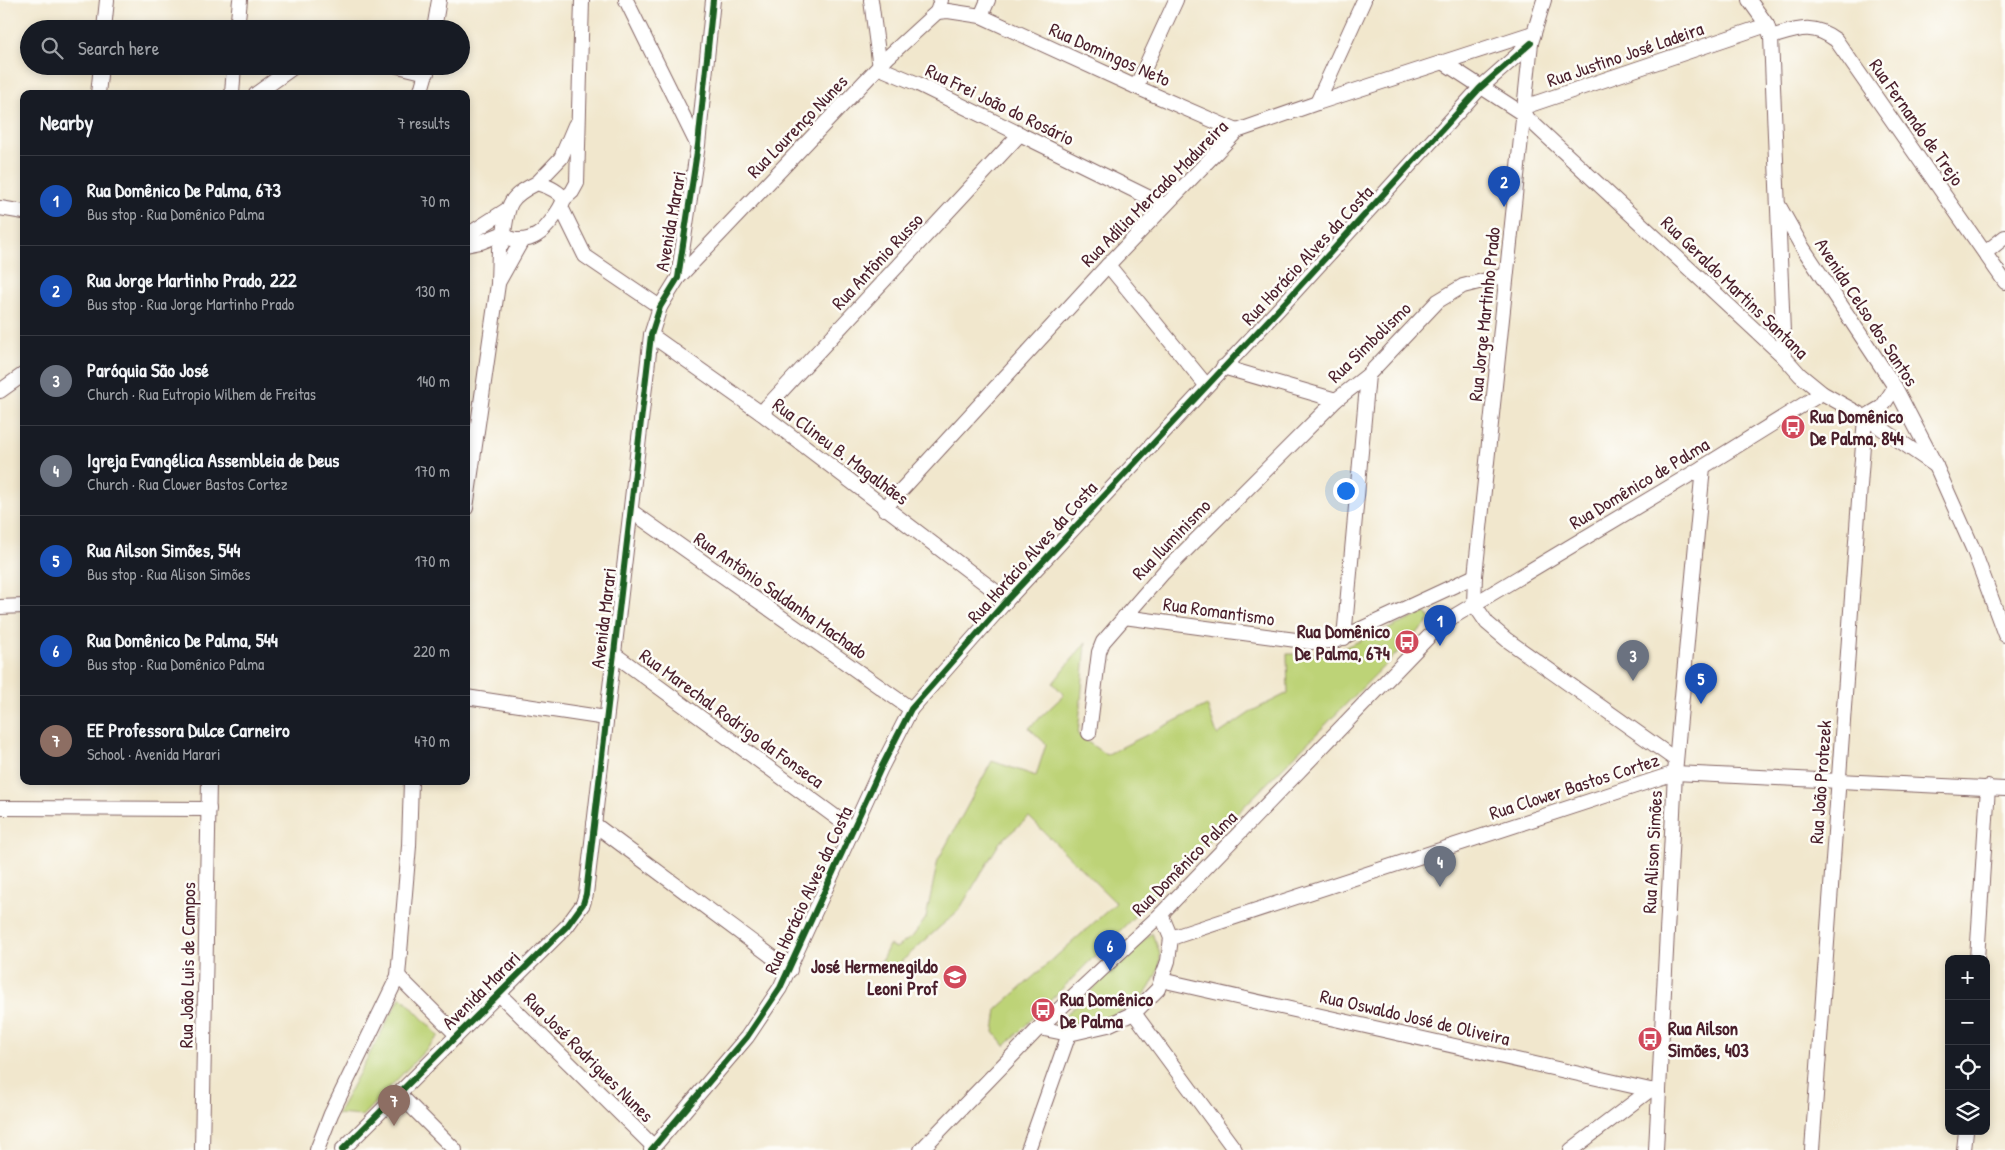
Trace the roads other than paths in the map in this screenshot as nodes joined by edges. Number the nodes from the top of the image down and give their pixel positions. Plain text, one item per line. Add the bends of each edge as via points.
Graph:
1 (107, 0) edge
2 (240, 0) edge
3 (439, 0) edge
4 (582, 0) edge
5 (626, 0) edge
6 (713, 0) edge
7 (871, 0) edge
8 (988, 0) edge
9 (1176, 0) edge
10 (1364, 0) edge
11 (1544, 0) edge
12 (1749, 0) edge
13 (939, 6) edge
14 (981, 16) junction
15 (105, 20) edge
16 (238, 20) edge
17 (436, 20) edge
18 (1769, 31) junction
19 (1532, 38) junction
20 (1443, 62) junction
21 (880, 68) junction
22 (100, 75) edge
23 (233, 75) edge
24 (282, 75) edge
25 (426, 75) edge
26 (1136, 87) junction
27 (1480, 88) junction
28 (98, 90) edge
29 (232, 90) edge
30 (262, 90) edge
31 (421, 90) edge
32 (1316, 103) junction
33 (1523, 111) junction
34 (578, 117) junction
35 (1237, 131) junction
36 (1020, 134) junction
37 (698, 145) junction
38 (536, 184) junction
39 (563, 203) junction
40 (1164, 205) junction
41 (1779, 206) junction
42 (0, 208) edge
43 (508, 209) junction
44 (20, 211) edge
45 (470, 233) edge
46 (505, 234) junction
47 (2005, 237) edge
48 (522, 240) junction
49 (470, 244) edge
50 (1985, 253) junction
51 (1108, 265) junction
52 (1506, 275) junction
53 (678, 278) junction
54 (2005, 282) edge
55 (498, 284) junction
56 (660, 307) junction
57 (651, 334) junction
58 (1784, 357) junction
59 (1223, 367) junction
60 (1368, 375) junction
61 (20, 377) edge
62 (1206, 385) junction
63 (1895, 387) junction
64 (0, 391) edge
65 (1822, 393) junction
66 (1336, 400) junction
67 (761, 413) junction
68 (1865, 417) junction
69 (1936, 466) junction
70 (1703, 467) junction
71 (470, 480) edge
72 (884, 509) junction
73 (630, 511) junction
74 (1475, 576) junction
75 (1007, 600) junction
76 (1474, 604) junction
77 (20, 606) edge
78 (0, 607) edge
79 (1124, 617) junction
80 (2005, 635) edge
81 (1344, 638) junction
82 (614, 654) junction
83 (470, 698) edge
84 (911, 709) junction
85 (606, 718) junction
86 (1089, 733) dead end
87 (1676, 767) junction
88 (1839, 781) junction
89 (209, 785) edge
90 (411, 785) edge
91 (1988, 787) junction
92 (2005, 789) edge
93 (0, 808) edge
94 (209, 810) junction
95 (594, 824) junction
96 (852, 830) junction
97 (1161, 914) junction
98 (1171, 938) junction
99 (1977, 955) edge
100 (790, 970) junction
101 (398, 976) junction
102 (1162, 980) junction
103 (498, 993) junction
104 (1134, 1013) junction
105 (1039, 1028) junction
106 (1069, 1034) junction
107 (457, 1035) junction
108 (1654, 1091) junction
109 (399, 1094) junction
110 (1966, 1135) edge
111 (653, 1149) edge
112 (202, 1150) edge
113 (317, 1150) edge
114 (342, 1150) edge
115 (455, 1150) edge
116 (921, 1150) edge
117 (1028, 1150) edge
118 (1235, 1150) edge
119 (1572, 1150) edge
120 (1656, 1150) edge
121 (1812, 1150) edge
122 (1964, 1150) edge

1 - 15 street
2 - 16 street
3 - 17 street
4 - 34 street
5 - 37 street
6 - 37 street, Avenida Marari
7 - 21 street
8 - 14 street
9 - 26 street
10 - 32 street
11 - 19 street, Rua Jorge Martinho Prado
12 - 18 street
13 - 14 street, Rua Domingos Neto
13 - 21 street, Rua Lourenço Nunes
14 - 26 street, Rua Domingos Neto
18 - 33 street, Rua Justino José Ladeira
18 - 41 street, Avenida Celso dos Santos
18 - 50 street, Rua Fernando de Trejo via 1811,28 1836,40
19 - 20 street, Rua Adília Mercado Madureira
19 - 27 street, Rua Horácio Alves da Costa
19 - 33 street, Rua Jorge Martinho Prado
20 - 27 street, Rua Geraldo Martins Santana
20 - 32 street, Rua Adília Mercado Madureira
21 - 36 street, Rua Frei João do Rosário
21 - 53 street, Rua Lourenço Nunes
22 - 28 street
23 - 29 street
24 - 30 street
25 - 31 street
26 - 35 street, Rua Domingos Neto
27 - 33 street, Rua Geraldo Martins Santana
27 - 59 street, Rua Horácio Alves da Costa
32 - 35 street, Rua Adília Mercado Madureira
33 - 52 street, Rua Jorge Martinho Prado
33 - 58 street, Rua Geraldo Martins Santana
34 - 38 street via 561,158
34 - 39 street via 577,183
35 - 40 street, Rua Adília Mercado Madureira
36 - 40 street, Rua Frei João do Rosário
36 - 67 street, Rua Antônio Russo
37 - 53 street, Avenida Marari
38 - 39 street via 560,194
38 - 43 street via 517,193
39 - 48 street via 538,235
39 - 56 street via 585,256
40 - 51 street, Rua Adília Mercado Madureira
41 - 58 street
41 - 63 street, Avenida Celso dos Santos via 1801,245
42 - 44 street
43 - 45 street
43 - 46 street
46 - 48 street
46 - 49 street
46 - 55 street via 499,249
47 - 50 street
48 - 55 street
50 - 54 street, Rua Fernando de Trejo
51 - 62 street
51 - 72 street, Rua Adília Mercado Madureira
52 - 60 street, Rua Simbolismo via 1463,286 1438,301
52 - 74 street, Rua Jorge Martinho Prado
53 - 56 street, Avenida Marari
55 - 71 street
56 - 57 street, Avenida Marari
57 - 67 street, Rua Clineu B. Magalhães
57 - 73 street, Avenida Marari
58 - 65 street, Rua Geraldo Martins Santana
59 - 62 street, Rua Horácio Alves da Costa
59 - 66 street, Rua Simbolismo
60 - 66 street, Rua Simbolismo
60 - 81 street
61 - 64 street
62 - 75 street, Rua Horácio Alves da Costa
63 - 68 street via 1882,407
63 - 69 street, Avenida Celso dos Santos
65 - 68 street, Rua Geraldo Martins Santana
65 - 70 street, Rua Domênico de Palma
66 - 79 street, Rua Iluminismo via 1200,534
67 - 72 street, Rua Clineu B. Magalhães
68 - 69 street, Rua Geraldo Martins Santana
68 - 88 street, Rua João Protezek
69 - 80 street, Avenida Celso dos Santos via 1974,551
70 - 76 street, Rua Domênico de Palma
70 - 87 street, Rua Alison Simões
72 - 75 street, Rua Clineu B. Magalhães
73 - 82 street, Avenida Marari
73 - 84 street, Rua Antônio Saldanha Machado
74 - 76 street, Rua Jorge Martinho Prado
74 - 81 street, Rua Romantismo
75 - 84 street, Rua Horácio Alves da Costa
76 - 87 street via 1487,623 1508,640
76 - 97 street, Rua Domênico Palma via 1441,624
77 - 78 street
79 - 81 street, Rua Romantismo via 1311,642
79 - 86 street, Rua Iluminismo via 1103,642 1099,652
82 - 85 street, Avenida Marari
82 - 96 street, Rua Marechal Rodrigo da Fonseca
83 - 85 street
84 - 96 street, Rua Horácio Alves da Costa
85 - 95 street, Avenida Marari
87 - 88 street, Rua Clower Bastos Cortez
87 - 98 street, Rua Clower Bastos Cortez
87 - 108 street, Rua Alison Simões
88 - 91 street, Rua Clower Bastos Cortez
88 - 121 street, Rua João Protezek
89 - 94 street, Rua João Luis de Campos
90 - 101 street
91 - 92 street, Rua Clower Bastos Cortez
91 - 99 street
93 - 94 street
94 - 112 street, Rua João Luis de Campos
95 - 100 street
95 - 103 street, Avenida Marari via 583,904 567,926
96 - 100 street, Rua Horácio Alves da Costa
97 - 98 street
97 - 105 street, Rua Domênico Palma
98 - 102 street
100 - 111 street, Rua Horácio Alves da Costa via 747,1037
101 - 107 street
101 - 113 street via 331,1114
102 - 104 street via 1158,989
102 - 108 street, Rua Oswaldo José de Oliveira
103 - 107 street, Avenida Marari
103 - 111 street, Rua José Rodrigues Nunes
104 - 106 street via 1108,1025
104 - 118 street
105 - 106 street
105 - 116 street, Rua Domênico Palma
106 - 117 street
107 - 109 street, Avenida Marari
108 - 119 street
108 - 120 street, Rua Alison Simões
109 - 114 street, Avenida Marari
109 - 115 street
110 - 122 street

